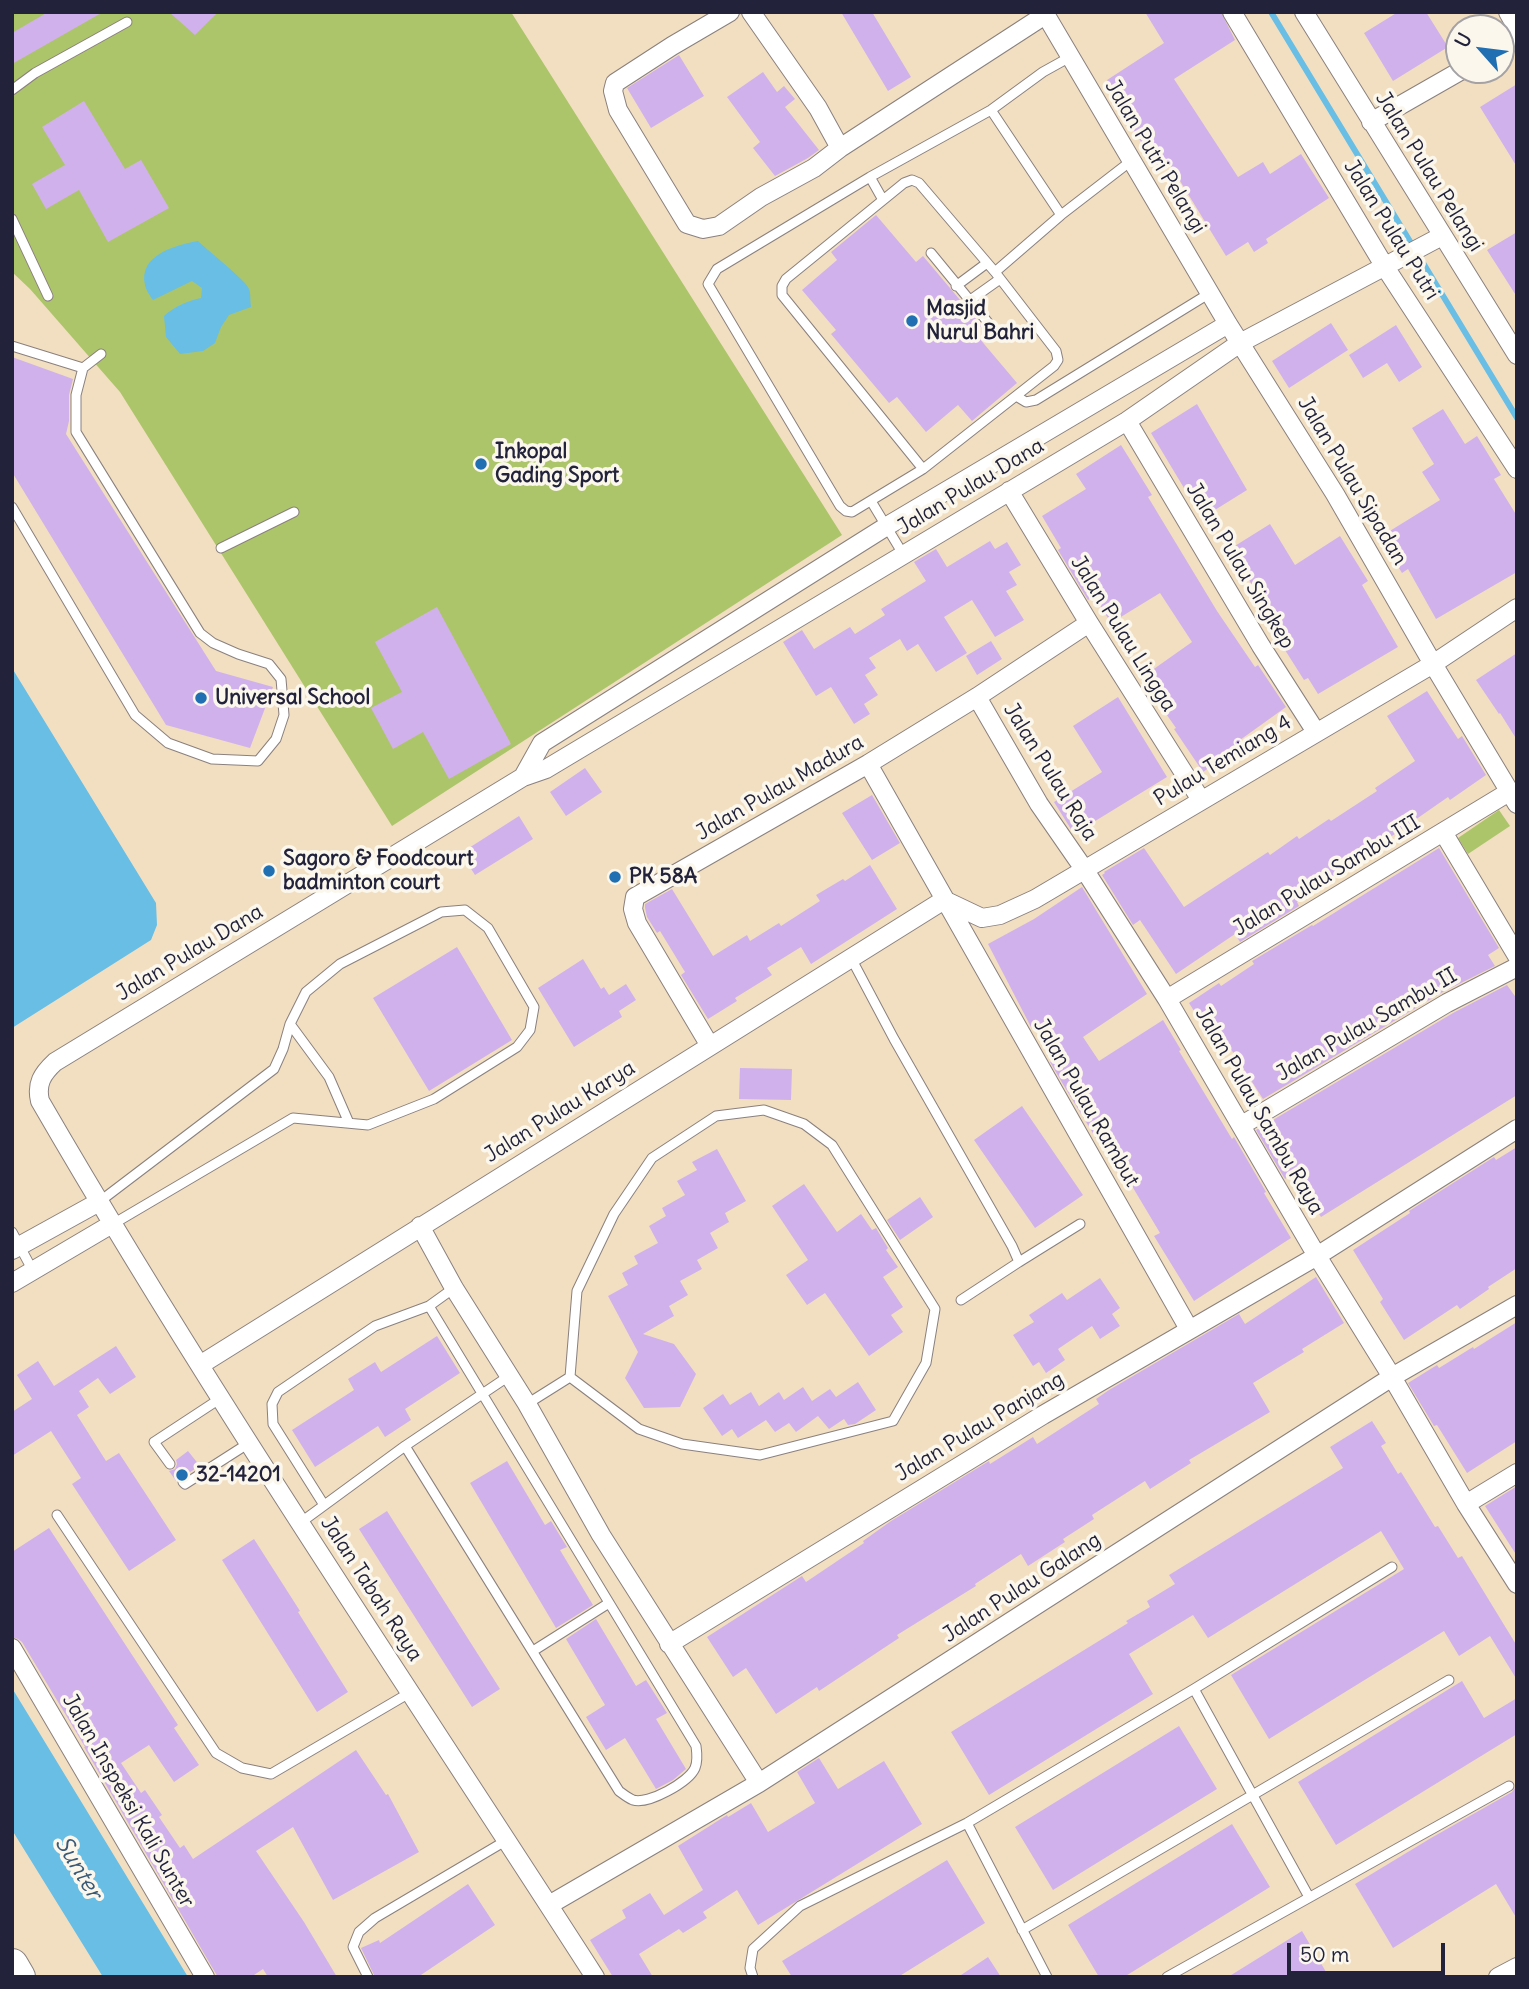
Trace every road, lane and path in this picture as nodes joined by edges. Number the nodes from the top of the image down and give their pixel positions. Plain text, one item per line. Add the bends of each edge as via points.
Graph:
1 (730, 12) edge
2 (751, 12) edge
3 (1232, 12) edge
4 (1304, 12) edge
5 (1507, 12) edge
6 (1045, 13) edge
7 (127, 22) dead end
8 (1517, 28) edge
9 (1070, 57) junction
10 (1445, 80) edge
11 (12, 90) edge
12 (991, 110) junction
13 (1371, 122) junction
14 (840, 148) junction
15 (1131, 161) junction
16 (870, 177) junction
17 (883, 200) junction
18 (1061, 215) junction
19 (12, 219) edge
20 (1436, 240) junction
21 (931, 253) dead end
22 (1393, 262) junction
23 (987, 263) junction
24 (998, 276) junction
25 (956, 286) junction
26 (1210, 293) junction
27 (48, 296) dead end
28 (969, 301) junction
29 (1228, 324) junction
30 (995, 331) dead end
31 (1240, 343) junction
32 (12, 346) edge
33 (101, 354) dead end
34 (1517, 355) edge
35 (83, 368) junction
36 (1016, 396) junction
37 (1127, 421) junction
38 (923, 469) junction
39 (1517, 469) edge
40 (1009, 491) junction
41 (871, 501) junction
42 (12, 508) edge
43 (294, 512) dead end
44 (887, 526) junction
45 (221, 548) dead end
46 (903, 554) junction
47 (1517, 608) edge
48 (1089, 624) junction
49 (1433, 664) junction
50 (977, 697) junction
51 (1316, 732) junction
52 (868, 765) junction
53 (523, 777) junction
54 (1513, 798) edge
55 (1200, 800) junction
56 (1443, 832) junction
57 (1084, 870) junction
58 (944, 900) junction
59 (1517, 956) edge
60 (851, 958) junction
61 (1517, 967) edge
62 (1167, 999) junction
63 (290, 1024) junction
64 (710, 1046) junction
65 (349, 1123) junction
66 (1242, 1125) junction
67 (1517, 1129) edge
68 (94, 1205) junction
69 (1080, 1224) dead end
70 (108, 1226) junction
71 (419, 1226) junction
72 (15, 1243) edge
73 (1317, 1256) junction
74 (1018, 1262) junction
75 (33, 1271) junction
76 (12, 1283) edge
77 (454, 1288) junction
78 (961, 1300) dead end
79 (1517, 1305) edge
80 (429, 1306) junction
81 (1189, 1329) junction
82 (200, 1365) junction
83 (509, 1376) junction
84 (570, 1377) junction
85 (1392, 1377) junction
86 (482, 1394) junction
87 (218, 1399) junction
88 (527, 1404) junction
89 (247, 1444) junction
90 (405, 1446) junction
91 (170, 1464) dead end
92 (1517, 1473) edge
93 (183, 1482) dead end
94 (1466, 1504) junction
95 (324, 1505) junction
96 (57, 1515) dead end
97 (300, 1523) junction
98 (1392, 1567) dead end
99 (1517, 1584) edge
100 (609, 1602) junction
101 (669, 1644) junction
102 (12, 1648) edge
103 (533, 1651) junction
104 (1449, 1680) dead end
105 (1194, 1689) junction
106 (405, 1695) junction
107 (759, 1783) junction
108 (1508, 1786) dead end
109 (1252, 1794) junction
110 (967, 1823) junction
111 (507, 1840) junction
112 (1309, 1898) junction
113 (549, 1905) junction
114 (1021, 1930) junction
115 (12, 1965) edge
116 (1517, 1967) edge
117 (19, 1977) edge
118 (205, 1977) edge
119 (368, 1977) edge
120 (595, 1977) edge
121 (753, 1977) edge
122 (1047, 1977) edge
123 (1167, 1977) edge
124 (1498, 1977) edge

1 - 14 street via 615,83 613,91 618,110 687,224 703,229 719,226
2 - 14 street
3 - 22 street, Jalan Pulau Putri
4 - 13 street, Jalan Pulau Pelangi
5 - 8 street
6 - 9 street, Jalan Putri Pelangi
6 - 14 street
7 - 11 lane
9 - 12 lane
9 - 15 street, Jalan Putri Pelangi
10 - 13 street
12 - 16 lane
12 - 18 lane
13 - 20 street, Jalan Pulau Pelangi
15 - 18 lane
15 - 26 street, Jalan Putri Pelangi
16 - 17 lane
16 - 41 lane via 717,269 708,284 840,506 852,512
17 - 23 lane via 904,183 919,183
17 - 38 lane via 786,279 782,295
18 - 24 lane
19 - 27 lane
20 - 22 street, Jalan Pulau Dana
20 - 34 street, Jalan Pulau Pelangi
21 - 25 lane
22 - 31 street, Jalan Pulau Dana
22 - 39 street, Jalan Pulau Putri
23 - 24 lane
23 - 25 lane
24 - 28 lane
24 - 36 lane via 1056,351 1058,360
25 - 28 lane
26 - 29 street, Jalan Putri Pelangi
26 - 36 lane via 1036,400 1026,402
28 - 30 lane
29 - 31 street, Jalan Pulau Sipadan
29 - 44 street, Jalan Pulau Dana
31 - 37 street, Jalan Pulau Dana
31 - 49 street, Jalan Pulau Sipadan via 1335,494
32 - 35 lane
33 - 35 lane
35 - 42 lane via 76,395 76,432 200,634 269,664 281,679 284,715 276,739 258,761 212,760 168,743 135,715
36 - 38 lane
37 - 40 street, Jalan Pulau Dana
37 - 51 street, Jalan Pulau Singkep
38 - 41 lane
40 - 46 street, Jalan Pulau Dana
40 - 48 street, Jalan Pulau Lingga
41 - 44 lane
43 - 45 lane
44 - 46 lane
44 - 53 street, Jalan Pulau Dana via 542,743
46 - 53 street, Jalan Pulau Dana via 546,769
47 - 49 street, Pulau Temiang 4
48 - 50 street, Jalan Pulau Madura
48 - 55 street, Jalan Pulau Lingga
49 - 51 street, Pulau Temiang 4
49 - 54 street, Jalan Pulau Sipadan
50 - 52 street, Jalan Pulau Madura
50 - 57 street, Jalan Pulau Raja via 1039,804
51 - 55 street, Pulau Temiang 4
52 - 58 street, Jalan Pulau Rambut
52 - 64 street, Jalan Pulau Madura via 635,897 632,909 637,923
53 - 68 street, Jalan Pulau Dana via 47,1069 40,1080 40,1101
54 - 56 street, Jalan Pulau Sambu III
55 - 57 street, Pulau Temiang 4
56 - 59 street
56 - 62 street, Jalan Pulau Sambu III
57 - 58 street, Pulau Temiang 4 via 1000,915 982,918
57 - 62 street, Jalan Pulau Sambu Raya
58 - 60 street, Jalan Pulau Karya
58 - 81 street, Jalan Pulau Rambut
60 - 64 street, Jalan Pulau Karya
60 - 74 lane
61 - 66 street, Jalan Pulau Sambu II via 1447,1003
62 - 66 street, Jalan Pulau Sambu Raya
63 - 65 lane via 329,1077
63 - 65 lane via 306,992 340,964 440,912 465,910 488,929 534,1007 530,1030 517,1047 434,1099 368,1125
63 - 68 lane via 274,1069
64 - 71 street, Jalan Pulau Karya
65 - 70 lane via 293,1118
66 - 73 street, Jalan Pulau Sambu Raya
67 - 73 street, Jalan Pulau Panjang
68 - 70 street, Jalan Pulau Dana
68 - 72 street
69 - 74 lane
70 - 75 street
70 - 82 street, Jalan Tabah Raya
71 - 77 street
71 - 82 street, Jalan Pulau Karya
72 - 75 lane
73 - 81 street, Jalan Pulau Panjang
73 - 85 street, Jalan Pulau Sambu Raya
74 - 78 lane
75 - 76 street
77 - 80 lane
77 - 83 street
79 - 85 street, Jalan Pulau Galang
80 - 86 lane
80 - 95 lane via 375,1326 278,1392 272,1404 273,1423
81 - 101 street, Jalan Pulau Panjang
82 - 87 street, Jalan Tabah Raya
83 - 86 lane
83 - 88 street
84 - 84 lane via 577,1291 614,1214 652,1158 716,1116 764,1110 804,1124 832,1145 935,1309 926,1363 893,1421 760,1455 682,1444 639,1429
84 - 88 lane
85 - 94 street, Jalan Pulau Sambu Raya
85 - 107 street, Jalan Pulau Galang
86 - 90 lane
86 - 100 lane
87 - 89 street, Jalan Tabah Raya
87 - 91 lane via 154,1441
88 - 101 street
89 - 93 lane
89 - 97 street, Jalan Tabah Raya
90 - 95 lane
90 - 103 lane
92 - 94 street
94 - 99 street, Jalan Pulau Sambu Raya
95 - 97 lane
96 - 106 lane via 216,1753 242,1768 271,1774
97 - 106 street, Jalan Tabah Raya
98 - 105 lane
100 - 103 lane
100 - 103 lane via 696,1746 695,1769 688,1778 645,1801 619,1791
101 - 107 street
102 - 118 street, Jalan Inspeksi Kali Sunter
104 - 109 lane
105 - 109 lane
105 - 110 lane
106 - 111 street, Jalan Tabah Raya
107 - 113 street, Jalan Pulau Galang
108 - 112 lane
109 - 112 lane
109 - 114 lane
110 - 114 lane
110 - 121 lane via 800,1906 753,1949
111 - 113 street, Jalan Tabah Raya
111 - 119 lane via 359,1932 353,1947
112 - 123 lane
113 - 120 street, Jalan Tabah Raya
114 - 122 lane
115 - 117 highway
116 - 124 street

